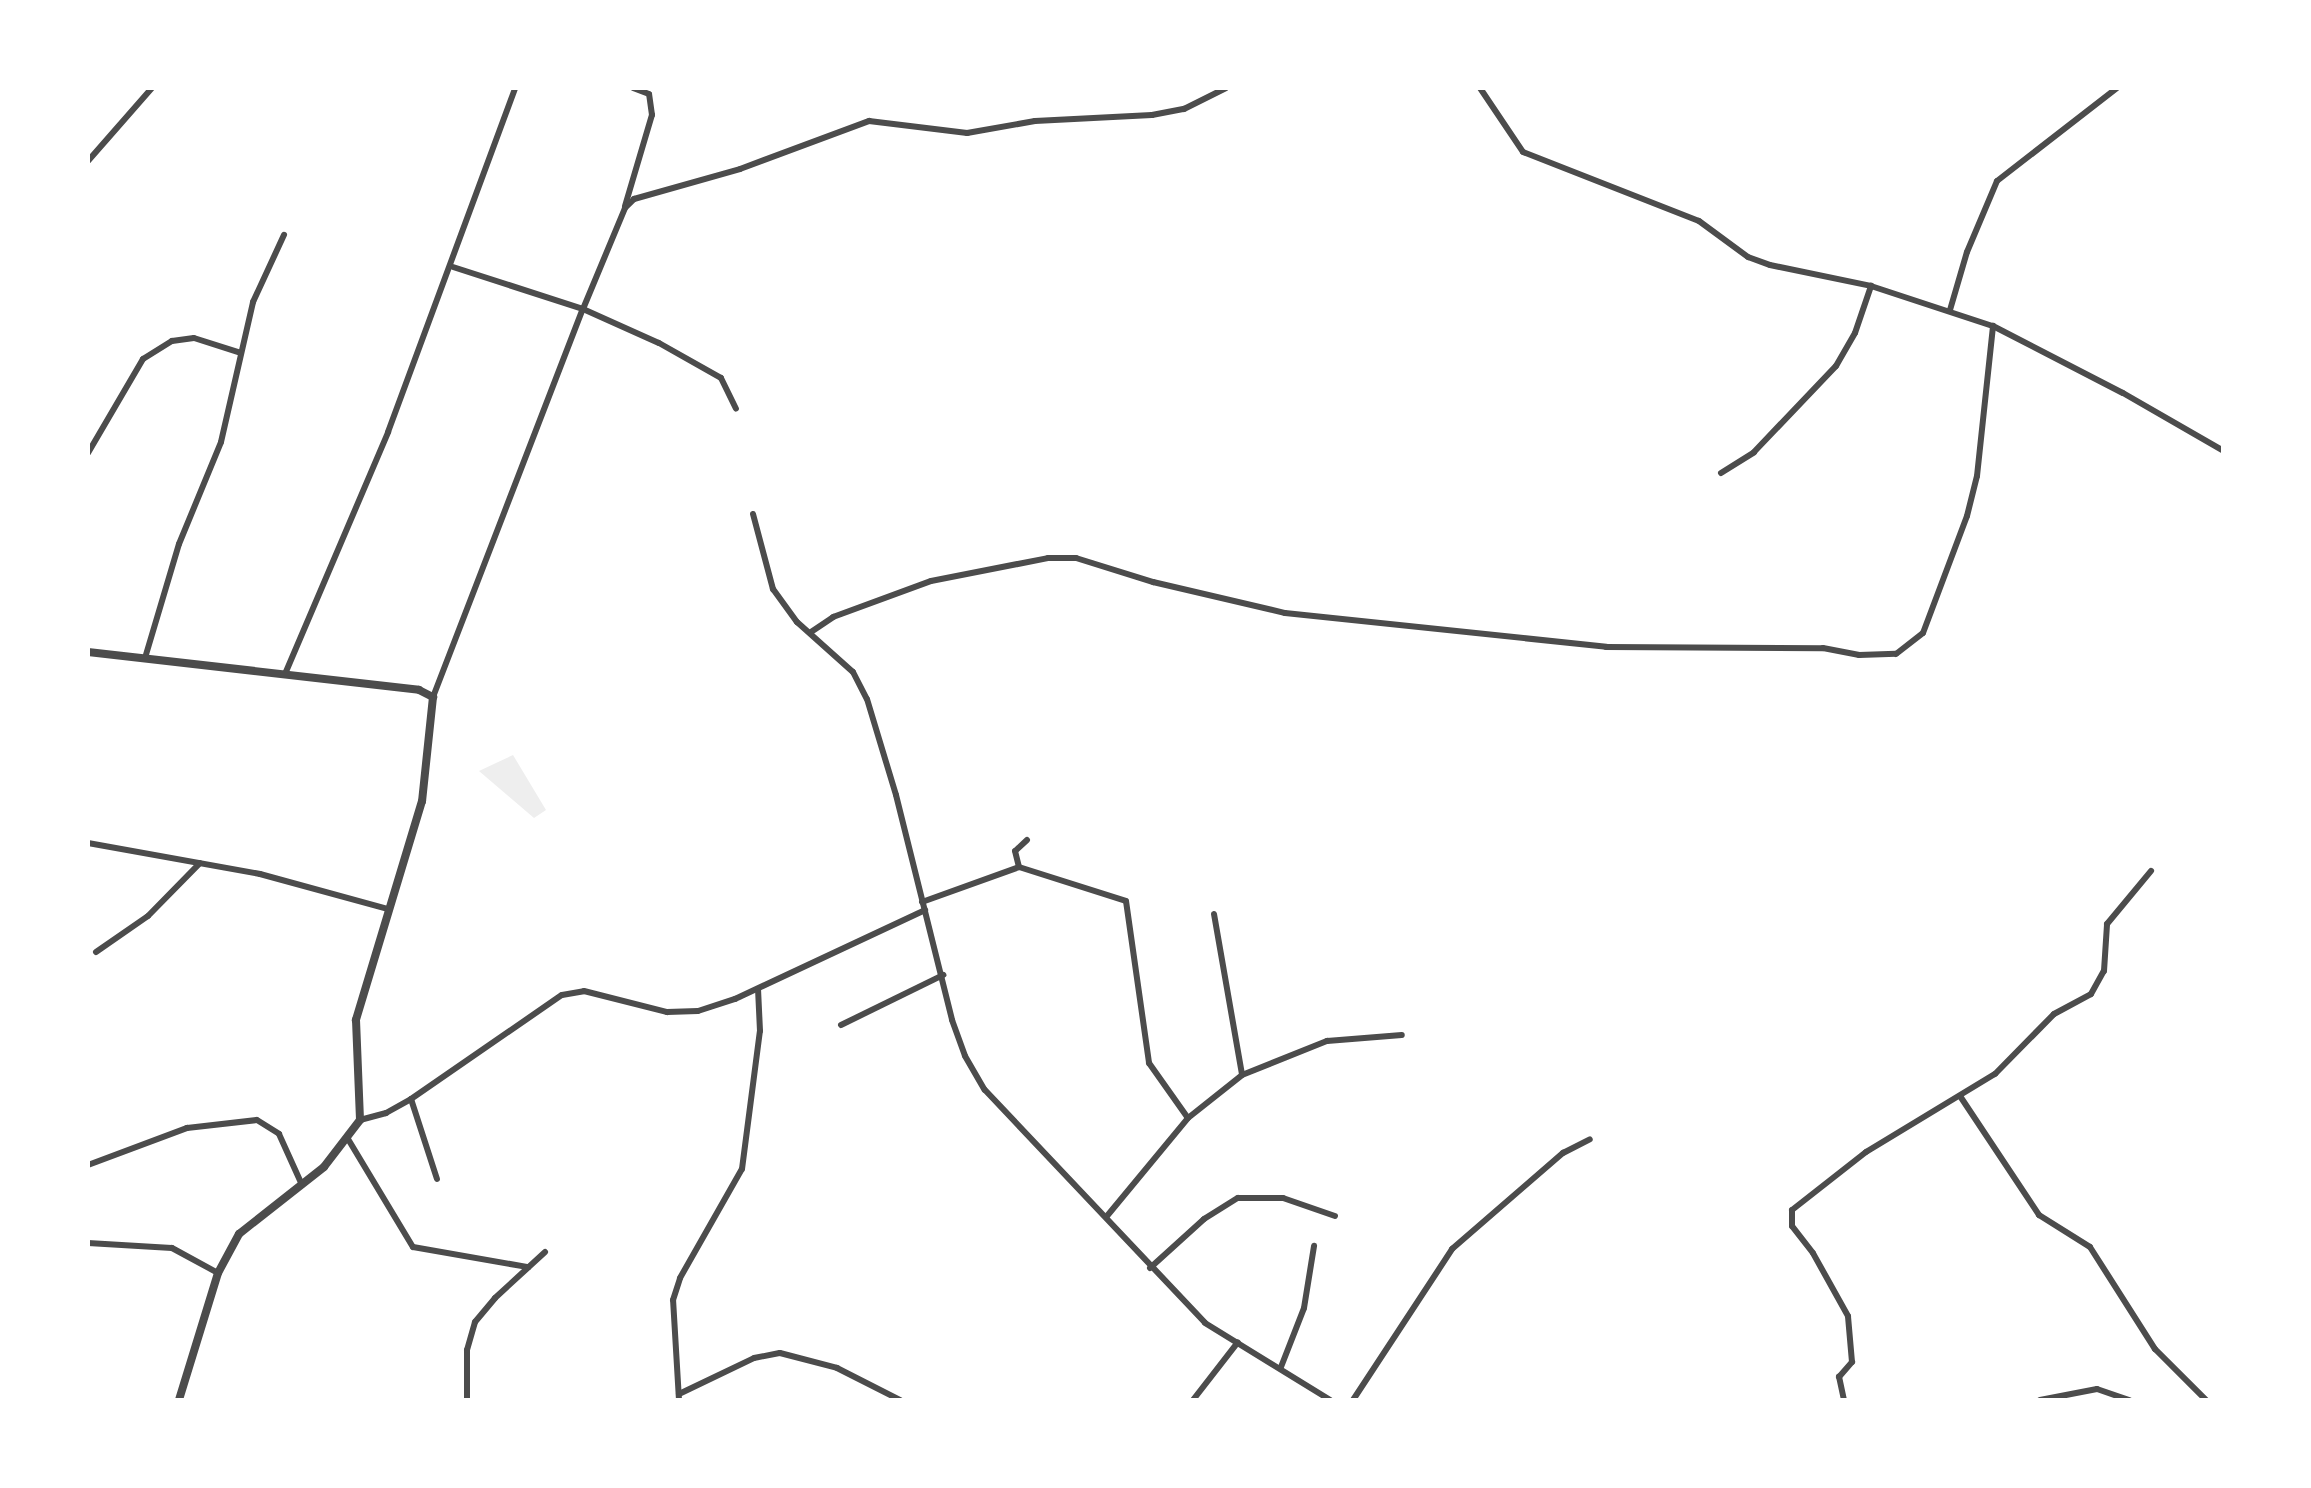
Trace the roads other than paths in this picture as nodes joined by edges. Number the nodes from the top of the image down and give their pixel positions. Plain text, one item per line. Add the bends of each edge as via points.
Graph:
1 (152, 88) edge
2 (515, 88) edge
3 (633, 88) edge
4 (1226, 88) edge
5 (1480, 88) edge
6 (2117, 88) edge
7 (88, 161) edge
8 (625, 208) junction
9 (284, 235) dead end
10 (452, 267) junction
11 (1871, 286) junction
12 (583, 309) junction
13 (1950, 310) junction
14 (1993, 326) junction
15 (241, 353) junction
16 (736, 409) dead end
17 (2224, 451) edge
18 (88, 453) edge
19 (1721, 473) dead end
20 (753, 514) dead end
21 (812, 632) junction
22 (88, 652) edge
23 (145, 658) junction
24 (284, 676) junction
25 (434, 696) junction
26 (1028, 840) dead end
27 (88, 843) edge
28 (201, 862) junction
29 (1019, 867) junction
30 (2151, 871) dead end
31 (924, 906) junction
32 (388, 910) junction
33 (1214, 914) dead end
34 (96, 952) dead end
35 (943, 976) junction
36 (758, 989) junction
37 (841, 1025) dead end
38 (1402, 1034) dead end
39 (1242, 1074) junction
40 (1960, 1096) junction
41 (412, 1099) junction
42 (1188, 1118) junction
43 (360, 1120) junction
44 (1590, 1139) dead end
45 (348, 1140) junction
46 (88, 1165) edge
47 (436, 1179) dead end
48 (302, 1185) junction
49 (1107, 1216) junction
50 (1335, 1216) dead end
51 (88, 1243) edge
52 (1314, 1246) dead end
53 (545, 1252) dead end
54 (528, 1268) junction
55 (1150, 1268) junction
56 (218, 1272) junction
57 (1238, 1342) junction
58 (1281, 1367) junction
59 (679, 1397) edge
60 (179, 1400) edge
61 (467, 1400) edge
62 (900, 1400) edge
63 (1193, 1400) edge
64 (1330, 1400) edge
65 (1352, 1400) edge
66 (1844, 1400) edge
67 (2040, 1400) edge
68 (2128, 1400) edge
69 (2206, 1400) edge

1 - 7 street
2 - 10 street
3 - 8 street via 649,94 652,115
4 - 8 street via 1184,109 1152,115 1035,121 967,133 869,121 740,169 645,194
5 - 11 street via 1523,152 1699,222 1770,265
6 - 13 street via 1997,181
8 - 12 street
9 - 15 street via 253,302
10 - 12 street
10 - 24 street
11 - 13 street
11 - 19 street via 1836,366 1754,452
12 - 16 street via 722,378
12 - 25 street
13 - 14 street
14 - 17 street
14 - 21 street via 1968,516 1923,632 1896,654 1606,648 1285,613 1076,558 931,581 832,617
15 - 18 street via 194,338 172,341 143,359
15 - 23 street via 221,442 179,544
20 - 21 street via 773,588
21 - 31 street via 853,672 867,699
22 - 23 street
23 - 24 street
24 - 25 street
25 - 32 street via 422,801
26 - 29 street via 1015,851
27 - 28 street
28 - 32 street
28 - 34 street via 148,916
29 - 31 street
29 - 42 street via 1126,901 1149,1063
30 - 40 street via 2107,924 2104,971 2091,994 2054,1014 1994,1074
31 - 35 street
31 - 36 street
32 - 43 street via 356,1020
33 - 39 street
35 - 37 street
35 - 49 street via 964,1056 985,1090
36 - 41 street via 698,1011 667,1012 573,991
36 - 59 street via 760,1031 742,1169 674,1300
38 - 39 street via 1327,1041
39 - 42 street
40 - 66 street via 1866,1152 1792,1210 1792,1226 1848,1316 1852,1362 1839,1377
40 - 69 street via 2039,1214 2090,1247 2155,1348
41 - 43 street
41 - 47 street
42 - 49 street
43 - 45 street
44 - 65 street via 1563,1154 1452,1249
45 - 48 street
45 - 54 street via 412,1247
46 - 48 street via 188,1128 257,1120 278,1134
48 - 56 street via 239,1234
49 - 55 street
50 - 55 street via 1284,1198 1238,1198
51 - 56 street via 172,1248
52 - 58 street via 1298,1328
53 - 54 street
54 - 61 street via 475,1322 467,1350
55 - 57 street via 1205,1323
56 - 60 street
57 - 58 street
57 - 63 street
58 - 64 street
59 - 62 street via 754,1358 780,1353 837,1368
67 - 68 street via 2097,1390

